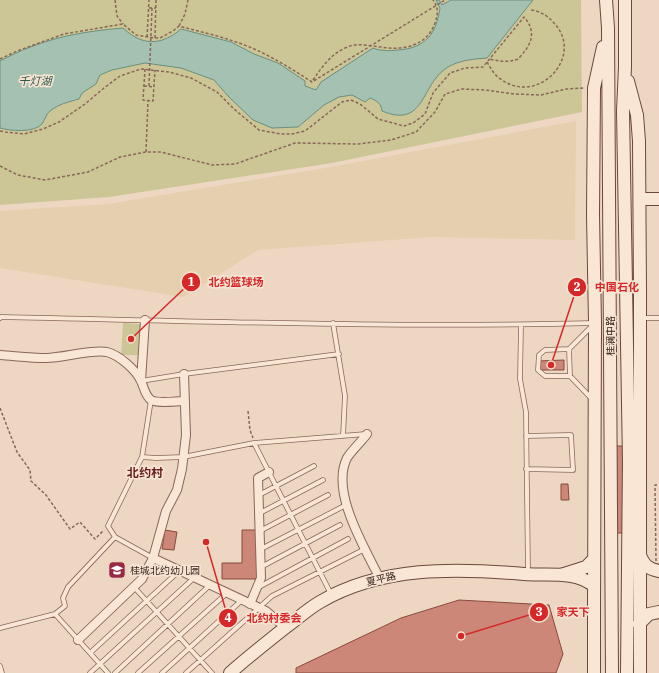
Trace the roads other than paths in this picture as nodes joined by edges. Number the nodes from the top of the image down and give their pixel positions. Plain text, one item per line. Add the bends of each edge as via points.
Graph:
1 (606, 0) edge
2 (624, 0) edge
3 (608, 28) junction
4 (625, 67) junction
5 (640, 199) junction
6 (659, 199) edge
7 (0, 318) edge
8 (640, 318) junction
9 (659, 318) edge
10 (145, 320) junction
11 (333, 323) junction
12 (595, 323) junction
13 (521, 325) junction
14 (569, 350) junction
15 (339, 354) junction
16 (0, 356) edge
17 (184, 374) junction
18 (570, 376) junction
19 (141, 381) junction
20 (151, 400) junction
21 (185, 401) junction
22 (595, 401) junction
23 (367, 434) joint
24 (343, 436) junction
25 (526, 436) junction
26 (254, 443) junction
27 (142, 457) junction
28 (184, 457) junction
29 (611, 460) junction
30 (629, 461) junction
31 (314, 466) dead end
32 (526, 469) junction
33 (269, 472) junction
34 (323, 480) dead end
35 (276, 486) junction
36 (259, 495) junction
37 (328, 495) dead end
38 (283, 501) junction
39 (347, 505) junction
40 (595, 510) junction
41 (260, 513) junction
42 (290, 515) junction
43 (640, 517) junction
44 (340, 525) dead end
45 (298, 530) junction
46 (260, 531) junction
47 (115, 538) junction
48 (348, 539) dead end
49 (305, 543) junction
50 (260, 549) junction
51 (365, 549) junction
52 (640, 554) junction
53 (153, 558) junction
54 (312, 558) junction
55 (594, 559) junction
56 (657, 566) edge
57 (261, 567) junction
58 (180, 570) junction
59 (319, 572) junction
60 (528, 574) junction
61 (561, 575) junction
62 (195, 577) junction
63 (380, 579) junction
64 (211, 585) junction
65 (594, 586) junction
66 (133, 587) junction
67 (257, 589) junction
68 (228, 593) junction
69 (332, 596) junction
70 (242, 600) junction
71 (146, 601) junction
72 (254, 605) junction
73 (157, 612) junction
74 (659, 612) edge
75 (55, 614) junction
76 (168, 624) junction
77 (640, 624) junction
78 (0, 628) edge
79 (286, 628) junction
80 (179, 637) junction
81 (78, 640) junction
82 (189, 648) junction
83 (90, 653) junction
84 (200, 660) junction
85 (100, 664) junction
86 (0, 666) edge
87 (2, 673) edge
88 (90, 673) edge
89 (108, 673) edge
90 (115, 673) edge
91 (138, 673) edge
92 (162, 673) edge
93 (186, 673) edge
94 (212, 673) edge
95 (230, 673) edge
96 (594, 673) edge
97 (612, 673) edge
98 (627, 673) edge
99 (640, 673) edge

1 - 3 main road, 桂澜中路
2 - 4 main road, 桂澜中路
3 - 12 main road via 594,88
3 - 29 main road, 桂澜中路
4 - 5 main road via 638,129
4 - 30 main road, 桂澜中路 via 623,111
5 - 6 main road
5 - 8 main road
7 - 10 lane
8 - 9 lane
8 - 43 main road
10 - 11 lane
10 - 19 street
11 - 13 lane
11 - 15 lane
12 - 13 lane
12 - 14 lane
12 - 22 main road
13 - 25 lane via 520,379 526,412
14 - 18 lane
14 - 18 lane via 545,350 539,355 538,370 545,376
15 - 17 lane
15 - 24 lane via 345,396
16 - 19 street via 46,358 108,352 125,362
17 - 19 lane
17 - 21 street
18 - 22 lane
19 - 20 street via 145,393
20 - 21 street
20 - 27 lane
21 - 28 street
22 - 40 main road
23 - 24 lane
23 - 39 street via 348,457 343,471
24 - 26 lane
25 - 32 lane
25 - 32 lane via 571,435 573,470
26 - 28 lane
26 - 33 lane
27 - 28 lane
27 - 47 lane via 108,526
28 - 53 street via 177,490 166,511
29 - 40 main road
29 - 97 main road, 桂澜中路
30 - 43 main road
30 - 98 main road, 桂澜中路
31 - 35 lane
32 - 60 lane
33 - 35 lane
33 - 36 street via 258,478
34 - 38 lane
35 - 36 lane
35 - 38 lane
36 - 41 street
37 - 42 lane
38 - 41 lane
38 - 42 lane
39 - 45 lane
39 - 51 street
40 - 55 main road
41 - 46 street
42 - 45 lane
42 - 46 lane
43 - 52 main road
44 - 49 lane
45 - 49 lane
45 - 50 lane
46 - 50 street
47 - 53 lane
47 - 75 lane via 68,587 63,598 65,606
48 - 54 lane
49 - 54 lane
49 - 57 lane
50 - 57 street
51 - 59 lane
51 - 63 street
52 - 56 main road via 646,567
52 - 77 main road
53 - 58 street
53 - 66 street via 142,579
54 - 59 lane
54 - 67 lane
55 - 61 main road, 夏平路 via 586,567
55 - 65 main road
57 - 67 street
58 - 62 street
58 - 71 lane
59 - 69 lane
59 - 72 lane
60 - 61 main road, 夏平路
60 - 63 main road, 夏平路 via 483,570 419,572
61 - 65 main road, 夏平路 via 586,580
62 - 64 street
62 - 73 lane
63 - 69 main road, 夏平路
64 - 68 street
64 - 76 lane
65 - 96 main road
66 - 71 lane
66 - 81 street
67 - 72 street
68 - 70 street
68 - 80 lane
69 - 79 main road, 夏平路 via 310,608
70 - 72 street
70 - 82 lane
71 - 73 lane
71 - 83 lane
72 - 79 street via 266,611
72 - 84 lane
73 - 76 lane
73 - 85 lane
74 - 77 main road via 649,614
75 - 78 lane
75 - 81 lane
76 - 80 lane
76 - 90 lane
77 - 99 main road
79 - 95 main road, 夏平路
80 - 82 lane
80 - 91 lane
81 - 83 lane
82 - 84 lane
82 - 92 lane
83 - 85 lane
84 - 93 lane
84 - 94 lane
85 - 88 lane
85 - 89 lane
86 - 87 lane

